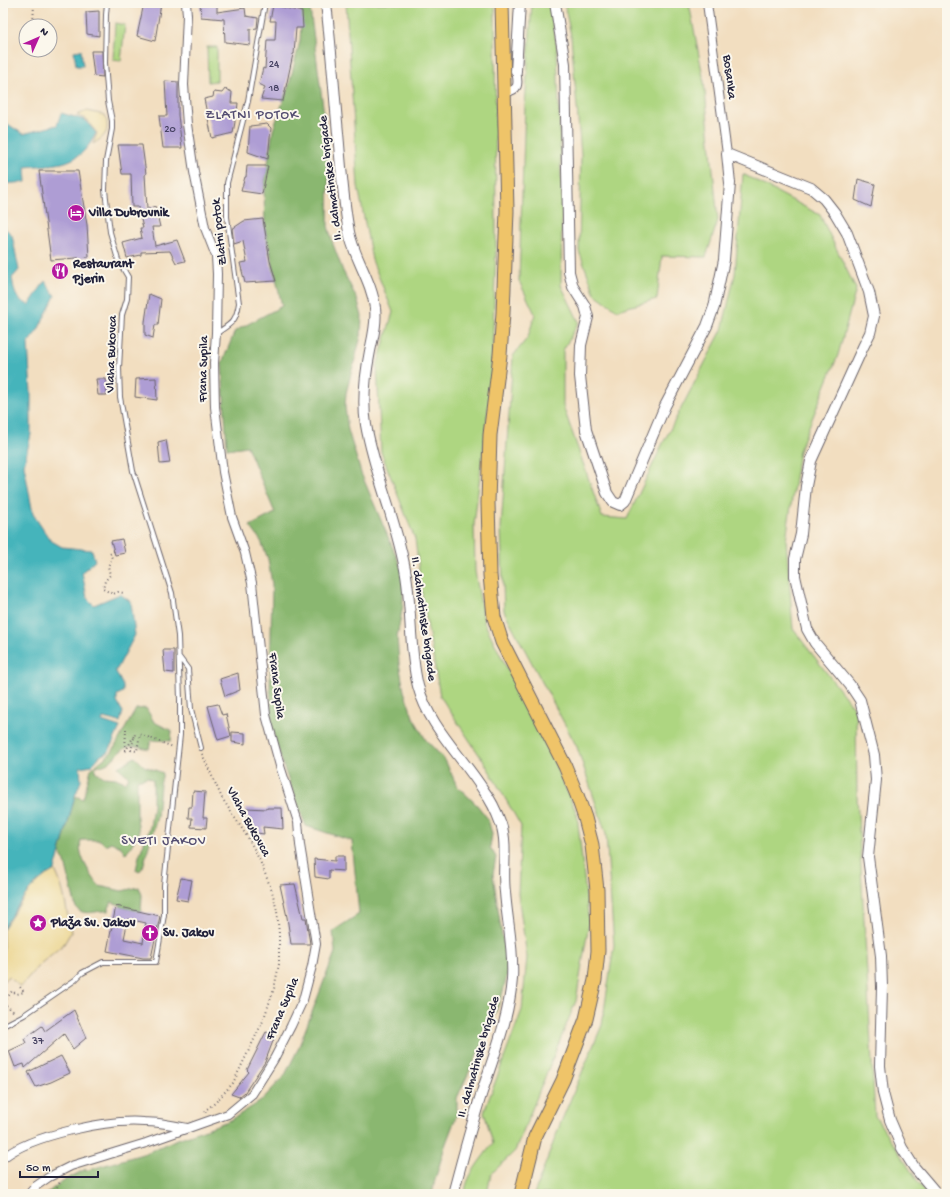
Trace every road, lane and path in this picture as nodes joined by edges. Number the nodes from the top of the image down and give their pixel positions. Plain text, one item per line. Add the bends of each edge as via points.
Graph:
1 (34, 3) edge
2 (107, 3) edge
3 (186, 3) edge
4 (265, 3) edge
5 (326, 3) edge
6 (502, 3) edge
7 (520, 3) edge
8 (555, 3) edge
9 (707, 3) edge
10 (33, 18) edge
11 (516, 71) joint
12 (504, 93) junction
13 (727, 154) junction
14 (216, 334) junction
15 (114, 551) dead end
16 (124, 593) dead end
17 (179, 657) junction
18 (126, 729) dead end
19 (175, 748) dead end
20 (201, 748) joint
21 (20, 987) dead end
22 (3, 1002) edge
23 (19, 1018) junction
24 (3, 1026) edge
25 (199, 1125) junction
26 (188, 1128) junction
27 (3, 1158) edge
28 (29, 1194) edge
29 (453, 1194) edge
30 (521, 1194) edge
31 (937, 1194) edge

1 - 10 path
2 - 17 lane, Vlaha Bukovca via 105,63 112,129 106,161 105,190 110,232 118,260 128,277 122,315 120,397 133,471 172,593
3 - 14 street, Frana Supila via 184,85 187,124 205,228 216,256
4 - 14 lane, Zlatni potok via 248,101 226,183 227,217 239,303 233,322
5 - 29 street, II. dalmatinske brigade via 349,232 376,313 365,375 366,423 406,573 418,688 444,738 485,792 502,825 504,891 513,951 509,1004
6 - 12 main road
7 - 11 street
8 - 13 street via 565,64 569,272 573,287 588,318 582,345 580,376 586,430 607,493 613,502 620,505 625,501 665,406 707,326 714,307 724,260 730,183
9 - 13 street, Bosanka
11 - 12 street via 517,86
12 - 30 main road via 507,211 500,355 490,435 488,503 494,617 502,642 565,766 585,818 592,845 597,890 598,936 595,980 586,1019 562,1080 534,1137
13 - 31 street via 810,188 824,199 847,233 869,292 874,316 870,333 811,461 801,534 794,559 807,629 860,700 874,755 876,780 868,857 881,956 880,1066 883,1094 890,1120 902,1148
14 - 25 street, Frana Supila via 215,406 223,472 232,517 246,553 252,583 266,715 298,822 316,944 303,1000 274,1059 252,1094 228,1114
15 - 16 path via 110,554 110,575 103,589 113,594
17 - 20 lane, Vlaha Bukovca via 188,668 191,709
17 - 23 lane, Vlaha Bukovca via 180,735 164,885 164,915 156,962 102,962 82,973
18 - 19 path via 125,752 136,734 132,750 136,751 140,734
20 - 25 path, Vlaha Bukovca via 222,798 250,841 272,891 277,911 280,964 263,1021 233,1083 208,1108
21 - 22 path via 24,992 18,994 12,991
22 - 23 path
23 - 24 lane, Vlaha Bukovca
25 - 26 street, Frana Supila
26 - 27 street, Frana Supila via 144,1122 115,1122 37,1139
26 - 28 street via 71,1166 49,1177

